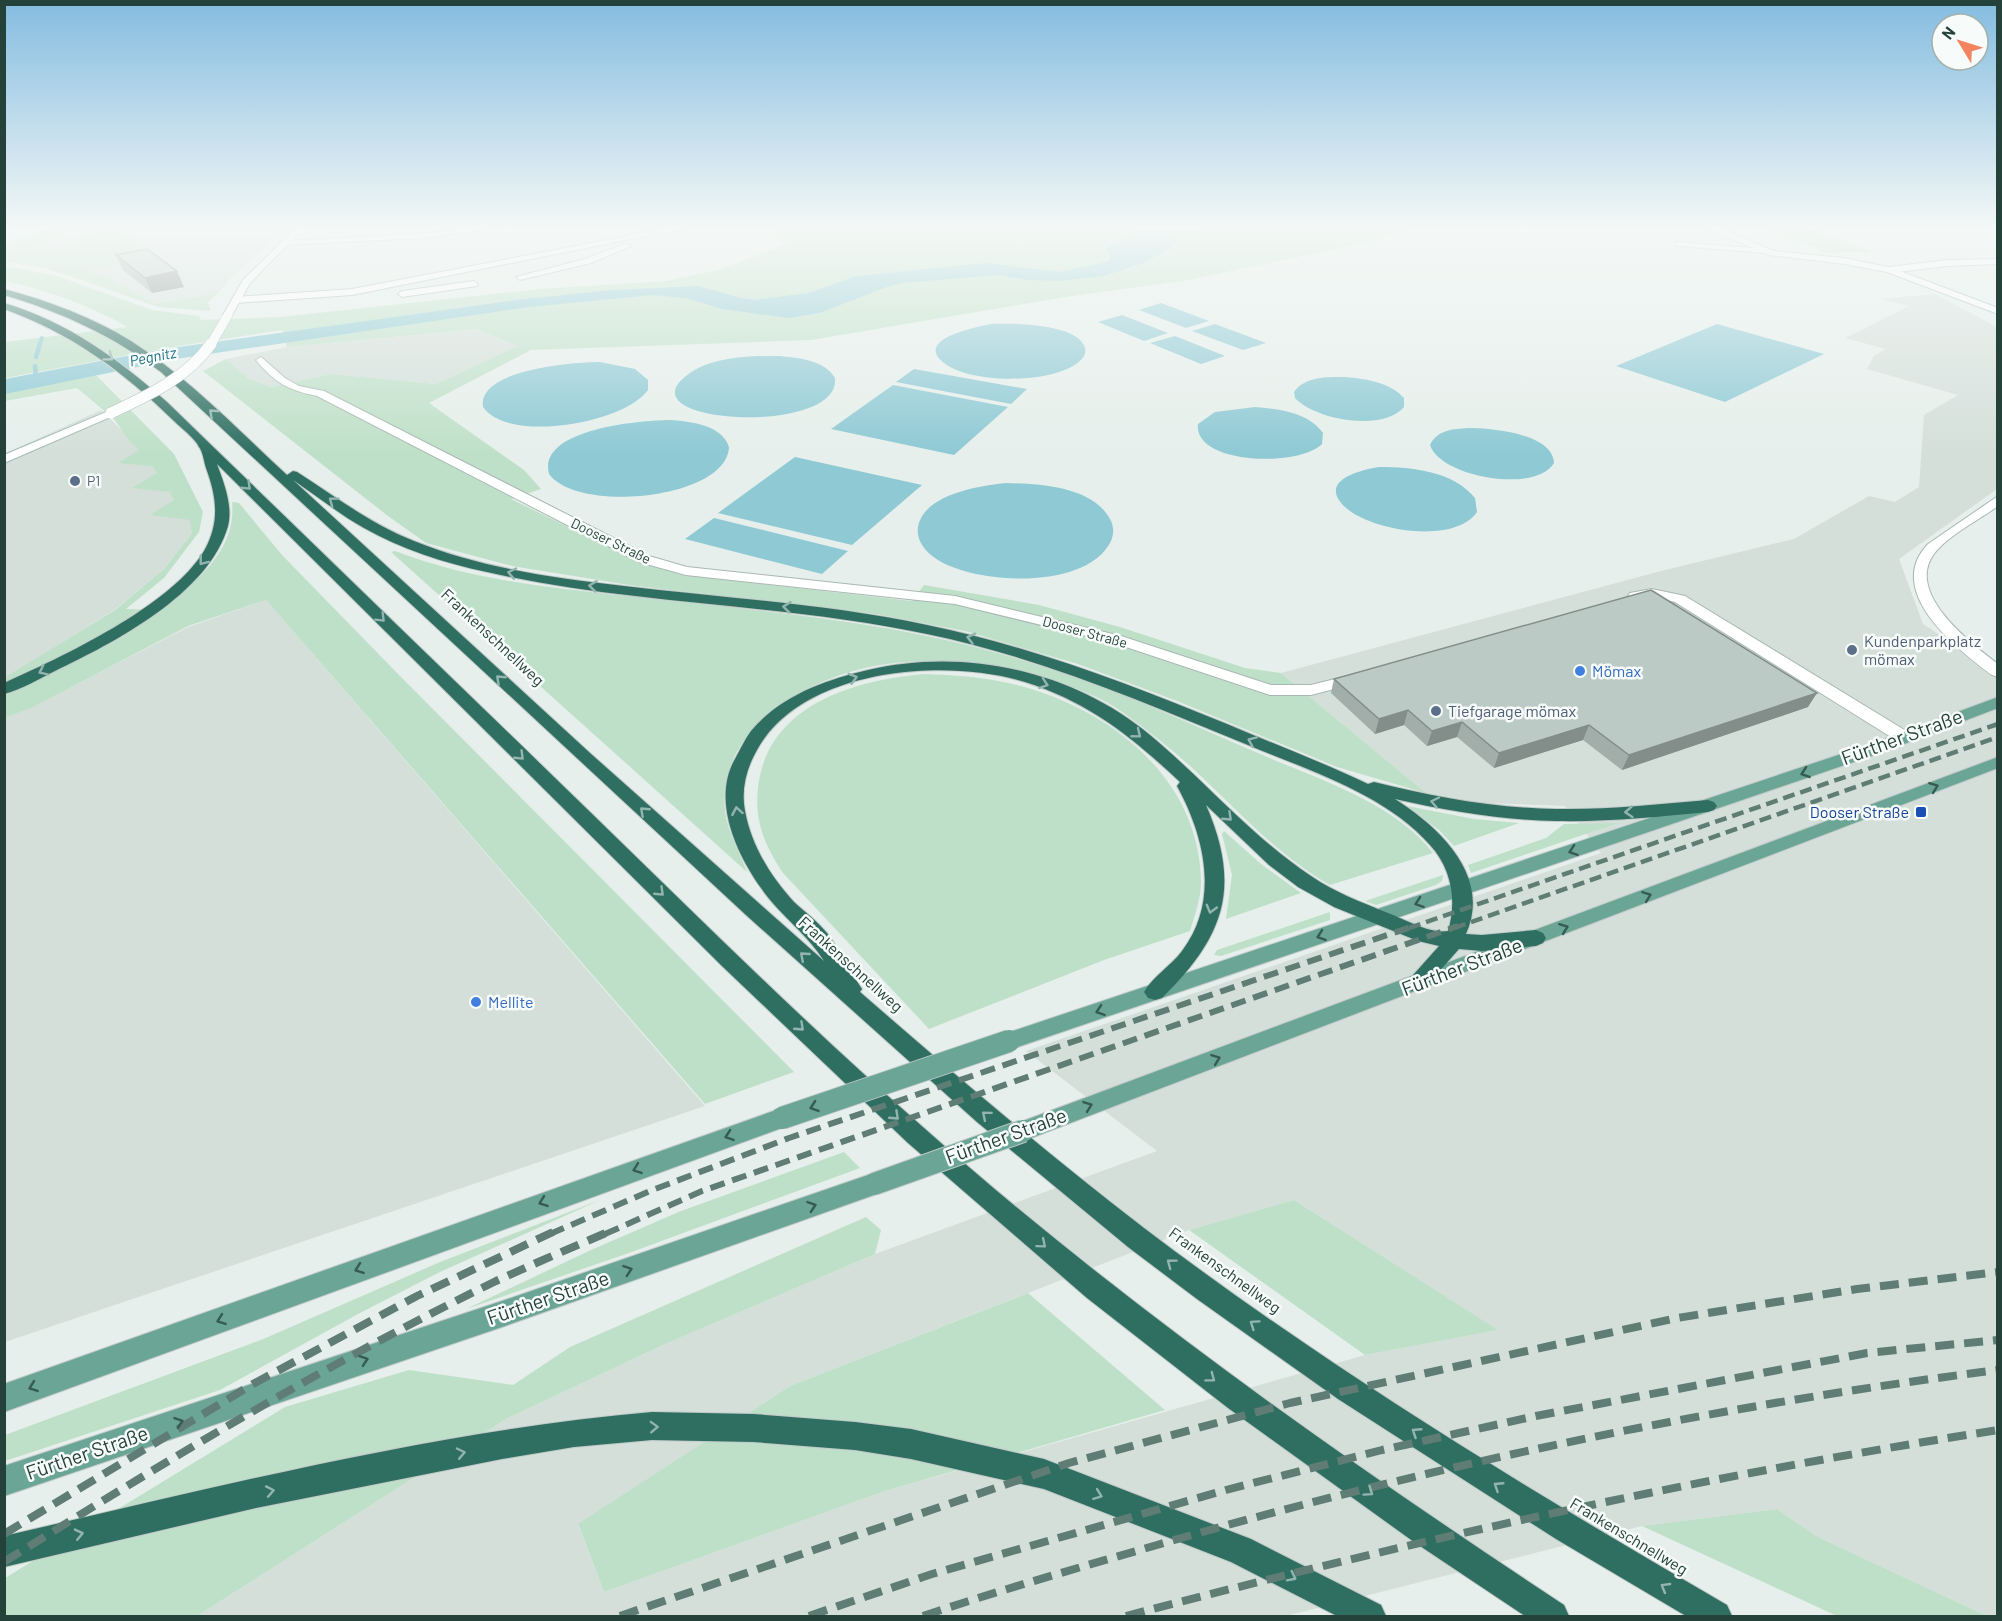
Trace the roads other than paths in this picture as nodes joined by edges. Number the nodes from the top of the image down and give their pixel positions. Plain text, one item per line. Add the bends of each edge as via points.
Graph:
1 (39, 303) edge
2 (235, 303) edge
3 (273, 303) edge
4 (350, 303) edge
5 (1968, 303) edge
6 (1976, 303) edge
7 (343, 304) dead end
8 (4, 306) edge
9 (279, 309) dead end
10 (1998, 311) edge
11 (1998, 318) edge
12 (261, 360) dead end
13 (204, 446) junction
14 (256, 453) junction
15 (4, 460) edge
16 (1998, 500) edge
17 (1624, 599) edge
18 (1998, 672) edge
19 (1364, 676) edge
20 (4, 689) edge
21 (1998, 702) edge
22 (1972, 712) junction
23 (1998, 716) edge
24 (1905, 738) junction
25 (1998, 762) edge
26 (1169, 764) junction
27 (1346, 781) junction
28 (1708, 806) junction
29 (1461, 889) junction
30 (1376, 917) junction
31 (1536, 938) junction
32 (1454, 941) junction
33 (1416, 984) junction
34 (1155, 992) junction
35 (863, 1009) junction
36 (4, 1398) edge
37 (4, 1481) edge
38 (4, 1552) edge
39 (1370, 1617) edge
40 (1552, 1617) edge
41 (1716, 1617) edge

14 -> 1 highway, Frankenschnellweg via 165,370 116,335
2 - 15 street, bridge via 212,346 190,369 111,414
3 - 9 street
4 - 7 street
5 - 11 street
6 - 10 street
8 -> 13 highway via 84,340 132,376
12 - 19 street, Dooser Straße via 281,380 296,388 320,393 644,559 686,572 955,600 1116,639 1270,690 1311,690
13 -> 20 highway via 223,514 215,543 197,568 168,596 128,624
13 -> 40 highway via 738,969 916,1136 1155,1336 1264,1418
27 -> 14 highway via 1135,692 987,643 845,615 544,579 456,560 370,525
35 -> 14 highway, Frankenschnellweg
16 - 18 street via 1929,551 1920,564 1924,597 1937,617
17 - 24 street via 1652,593 1680,599
21 - 22 main road, Fürther Straße
22 - 23 main road
22 - 24 main road, Fürther Straße
24 -> 28 main road, Fürther Straße
31 -> 25 main road, Fürther Straße
26 -> 30 highway via 1293,874
26 -> 34 highway via 1191,794 1206,826 1214,861 1215,890 1207,925 1192,953
35 -> 26 highway via 815,933 783,902 757,866 735,811 735,790 744,754 772,720 820,690 882,670 936,664 990,668 1049,685 1089,703 1134,731
28 -> 27 highway via 1597,814 1523,814 1452,806
27 - 29 highway via 1396,808 1437,841 1454,865
28 -> 29 main road, Fürther Straße
29 -> 30 main road, Fürther Straße
29 - 32 highway via 1463,921
30 - 32 highway via 1425,936
30 -> 34 main road, Fürther Straße
31 - 32 highway via 1482,943
31 - 33 main road, Fürther Straße
32 - 33 highway
37 -> 33 main road, Fürther Straße, bridge via 491,1318 874,1184
34 -> 36 main road, Fürther Straße, bridge via 782,1118
41 -> 35 highway, Frankenschnellweg via 1547,1518 1302,1358 1133,1235
38 -> 39 highway via 256,1493 502,1444 652,1426 776,1429 911,1444 1044,1474 1240,1550

